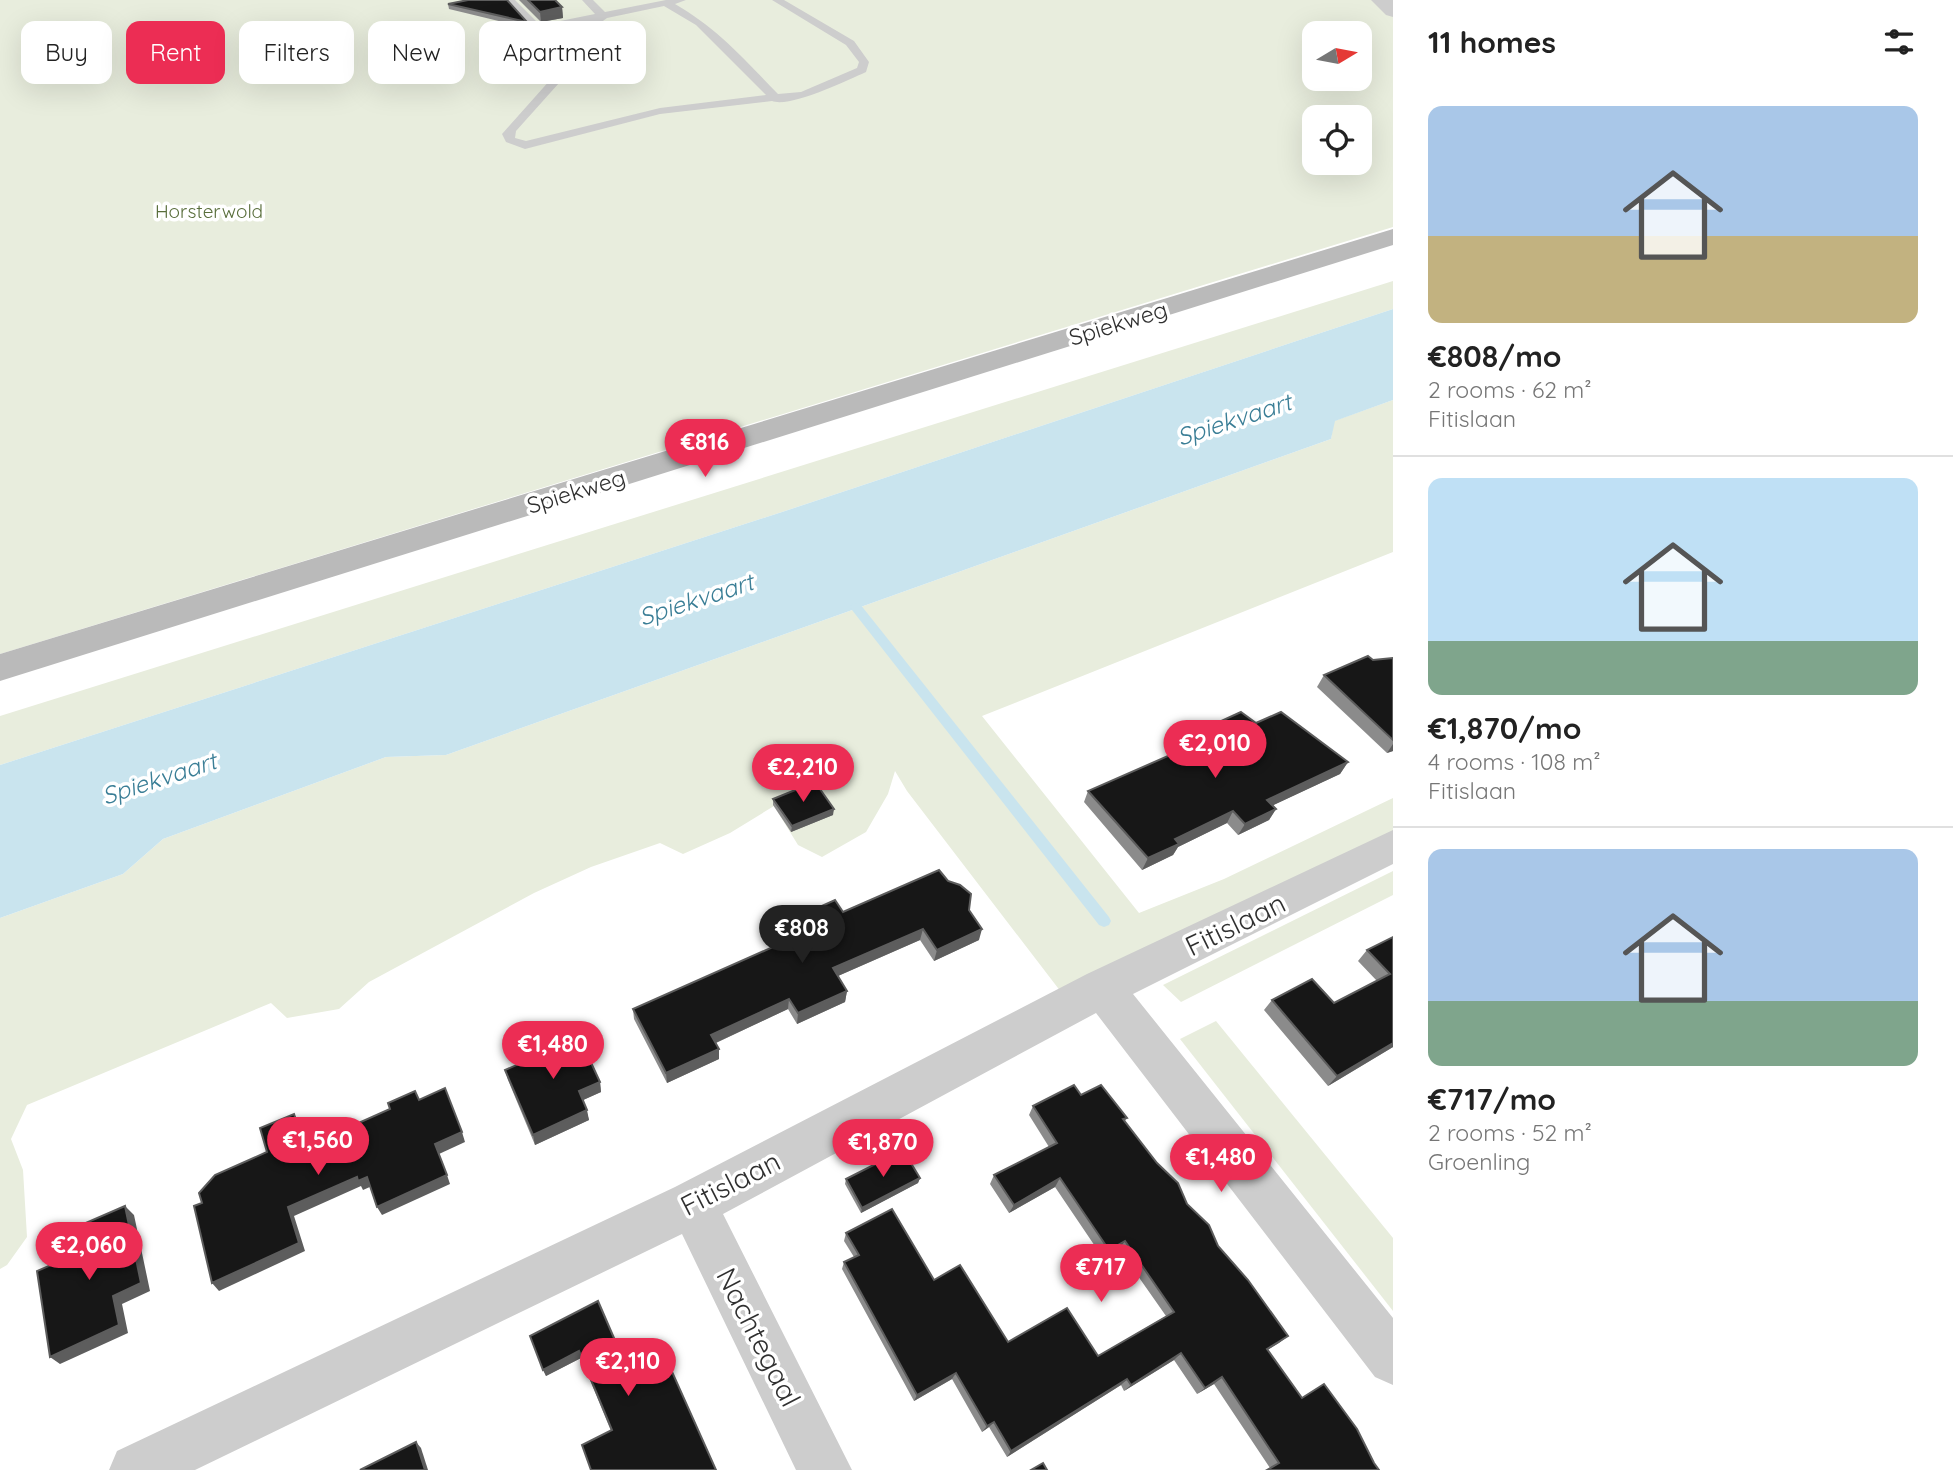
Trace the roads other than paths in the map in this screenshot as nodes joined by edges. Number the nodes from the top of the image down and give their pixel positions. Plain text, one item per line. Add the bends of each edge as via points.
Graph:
1 (509, 0) edge
2 (587, 0) edge
3 (681, 0) edge
4 (777, 0) edge
5 (1381, 0) edge
6 (667, 4) junction
7 (1393, 11) edge
8 (603, 16) junction
9 (529, 21) edge
10 (577, 21) edge
11 (596, 21) edge
12 (552, 84) edge
13 (777, 100) junction
14 (1393, 237) edge
15 (0, 668) edge
16 (1393, 846) edge
17 (1102, 988) junction
18 (692, 1204) junction
19 (1393, 1359) edge
20 (136, 1470) edge
21 (825, 1470) edge

1 - 9 lane
2 - 8 lane
3 - 6 lane
4 - 13 lane via 850,43 864,62 862,70 830,86
5 - 7 street
6 - 8 lane
6 - 13 lane via 723,43
8 - 10 lane
8 - 11 lane
12 - 13 lane via 511,129 510,140 525,145 670,109
14 - 15 main road, Spiekweg
16 - 17 street, Fitislaan
17 - 18 street, Fitislaan
17 - 19 street
18 - 20 street, Fitislaan
18 - 21 street, Nachtegaal

